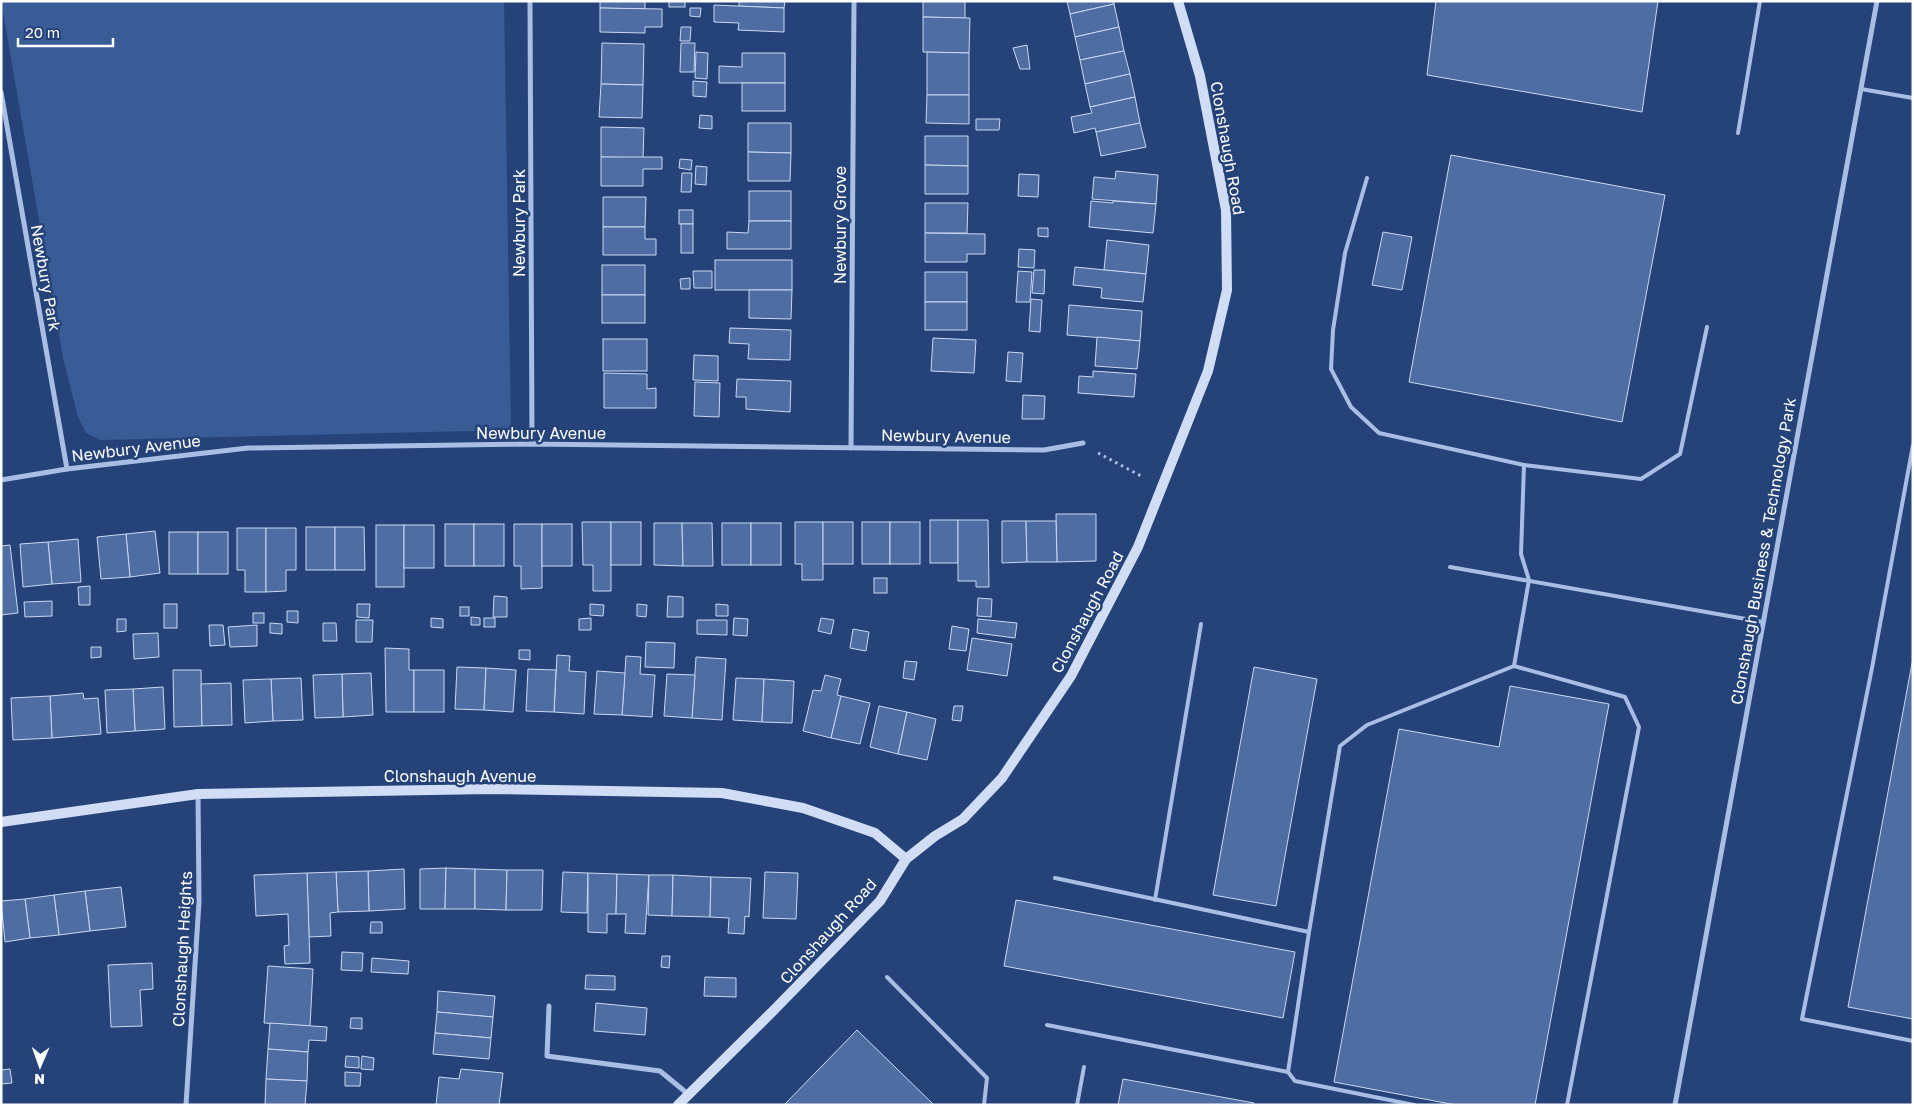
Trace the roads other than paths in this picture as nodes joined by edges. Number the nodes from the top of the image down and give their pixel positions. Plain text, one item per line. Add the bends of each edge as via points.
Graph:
1 (530, 1) edge
2 (854, 1) edge
3 (1178, 1) edge
4 (1760, 1) edge
5 (1877, 1) edge
6 (1861, 89) junction
7 (1, 92) edge
8 (1913, 98) edge
9 (1738, 133) dead end
10 (1367, 178) dead end
11 (1707, 327) dead end
12 (1083, 443) road end
13 (532, 444) junction
14 (1913, 445) edge
15 (851, 448) junction
16 (1524, 465) junction
17 (67, 469) junction
18 (1, 480) edge
19 (1450, 567) dead end
20 (1529, 580) junction
21 (1763, 622) junction
22 (1201, 624) dead end
23 (1514, 666) junction
24 (198, 794) junction
25 (1, 822) edge
26 (906, 859) junction
27 (1055, 878) dead end
28 (1155, 900) junction
29 (1308, 932) junction
30 (888, 977) dead end
31 (549, 1006) dead end
32 (1047, 1025) dead end
33 (1913, 1041) edge
34 (1084, 1067) dead end
35 (1288, 1072) junction
36 (688, 1094) junction
37 (186, 1105) edge
38 (678, 1105) edge
39 (984, 1105) edge
40 (1077, 1105) edge
41 (1414, 1105) edge
42 (1567, 1105) edge
43 (1674, 1105) edge

1 - 13 street, Newbury Park
2 - 15 street, Newbury Grove
3 - 26 street, Clonshaugh Road via 1200,76 1226,210 1227,290 1208,371 1138,547 1071,676 1002,778 963,819
4 - 9 lane
5 - 6 street, Clonshaugh Business & Technology Park
6 - 8 lane
6 - 21 street, Clonshaugh Business & Technology Park
7 - 17 street, Newbury Park
10 - 16 lane via 1345,254 1333,330 1331,369 1350,407 1379,433
11 - 16 lane via 1680,454 1641,479
12 - 15 street, Newbury Avenue via 1044,450
13 - 15 street, Newbury Avenue
13 - 17 street, Newbury Avenue via 248,448
14 - 33 lane via 1802,1019
16 - 20 lane via 1521,554
17 - 18 street, Newbury Avenue
19 - 20 lane
20 - 21 lane
20 - 23 lane
21 - 43 street, Clonshaugh Business & Technology Park
22 - 28 lane
23 - 29 lane via 1367,725 1340,746
23 - 42 lane via 1625,697 1639,727
24 - 25 street, Clonshaugh Avenue
24 - 26 street, Clonshaugh Avenue via 490,789 722,793 804,808 874,833
24 - 37 street, Clonshaugh Heights via 199,902
26 - 36 street, Clonshaugh Road via 880,901
27 - 28 lane
28 - 29 lane
29 - 35 lane
30 - 39 lane via 986,1078
31 - 36 street via 547,1056 660,1071
32 - 35 lane
34 - 40 lane
35 - 41 lane via 1295,1081
36 - 38 street, Clonshaugh Road

